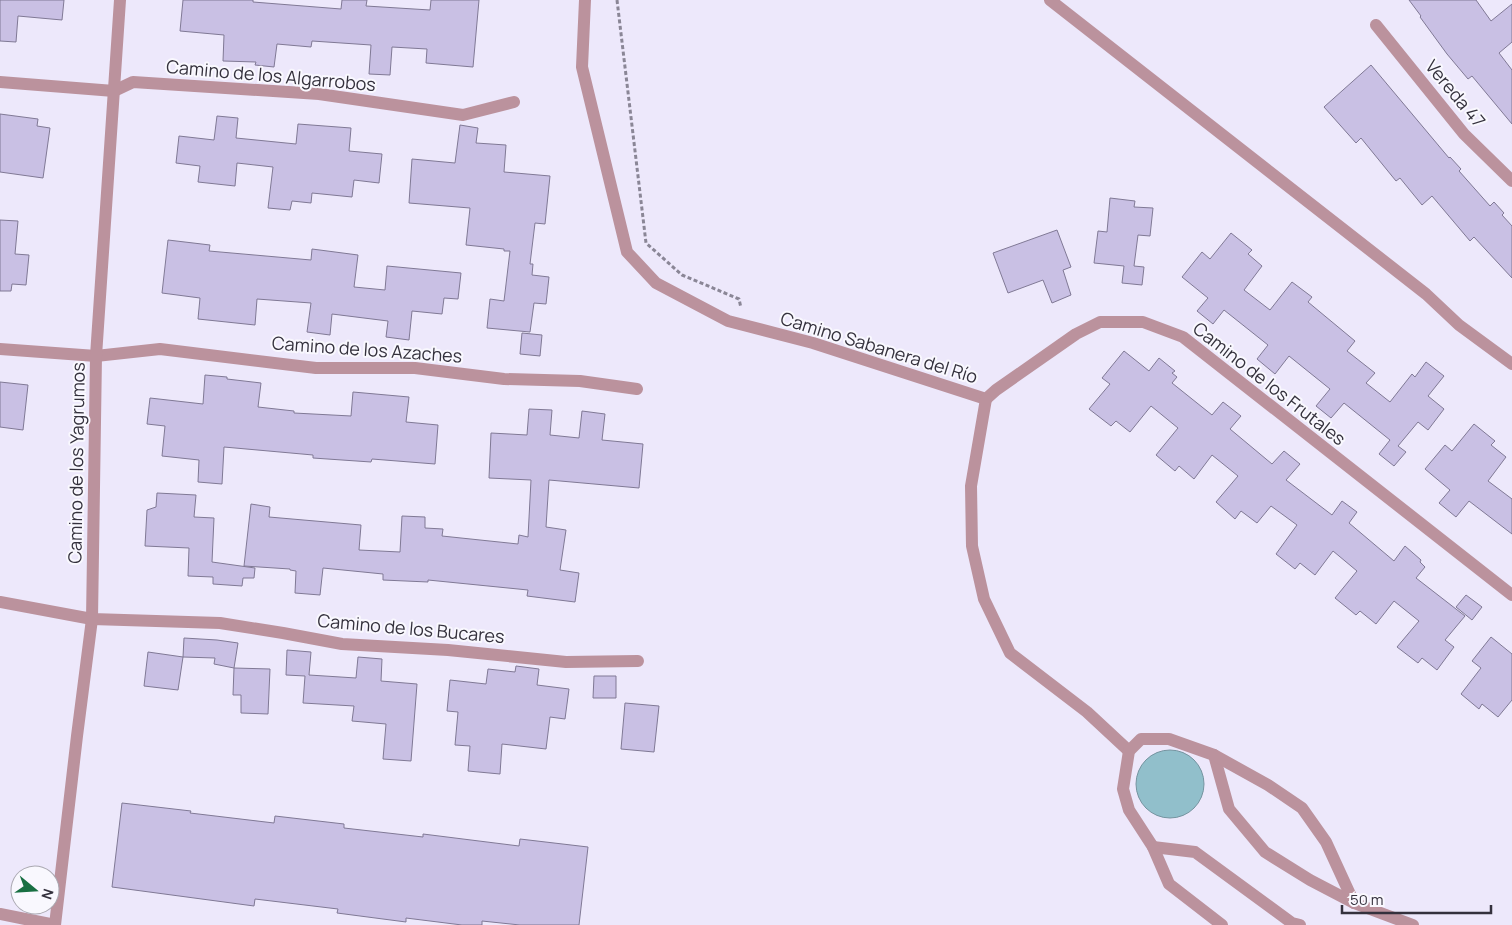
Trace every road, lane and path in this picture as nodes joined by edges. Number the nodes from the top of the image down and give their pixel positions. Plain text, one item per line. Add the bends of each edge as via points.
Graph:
1 (120, 0) edge
2 (586, 0) edge
3 (617, 0) edge
4 (1050, 0) edge
5 (1376, 25) dead end
6 (0, 82) edge
7 (114, 91) junction
8 (514, 102) dead end
9 (1512, 181) edge
10 (745, 325) junction
11 (0, 349) edge
12 (96, 356) junction
13 (1512, 364) edge
14 (637, 389) dead end
15 (986, 400) junction
16 (1512, 595) edge
17 (0, 602) edge
18 (92, 619) junction
19 (638, 660) dead end
20 (1129, 751) junction
21 (1214, 754) junction
22 (1152, 847) junction
23 (1354, 904) junction
24 (0, 914) edge
25 (55, 925) edge
26 (1222, 925) edge
27 (1300, 925) edge
28 (1414, 925) edge

1 - 7 street, Camino de los Yagrumos
2 - 10 street, Camino Sabanera del Río via 582,67 627,252 656,283 728,321
3 - 10 path via 646,243 682,275 739,299
4 - 13 street
5 - 9 street, Vereda 47 via 1464,134
6 - 7 street
7 - 8 street, Camino de los Algarrobos via 134,82 319,94 462,115
7 - 12 street, Camino de los Yagrumos
10 - 15 street, Camino Sabanera del Río via 813,343
11 - 12 street, Camino de los Azaches
12 - 14 street, Camino de los Azaches via 160,349 316,368 415,368 504,379 580,381
12 - 18 street, Camino de los Yagrumos
15 - 16 street, Camino de los Frutales via 1076,334 1100,322 1144,322 1183,337
15 - 20 street, Camino Sabanera del Río via 971,486 972,546 984,599 1010,653 1087,712
17 - 18 street, Camino de los Bucares
18 - 19 street, Camino de los Bucares via 220,623 342,644 448,650 566,662
18 - 25 street, Camino de los Yagrumos
20 - 21 street via 1141,739 1169,739
20 - 22 street via 1123,790 1129,810
21 - 23 street via 1302,808 1326,842
21 - 23 street via 1229,809 1265,852
22 - 26 street via 1169,884
22 - 27 street via 1195,852 1292,923
23 - 28 street
24 - 25 street

